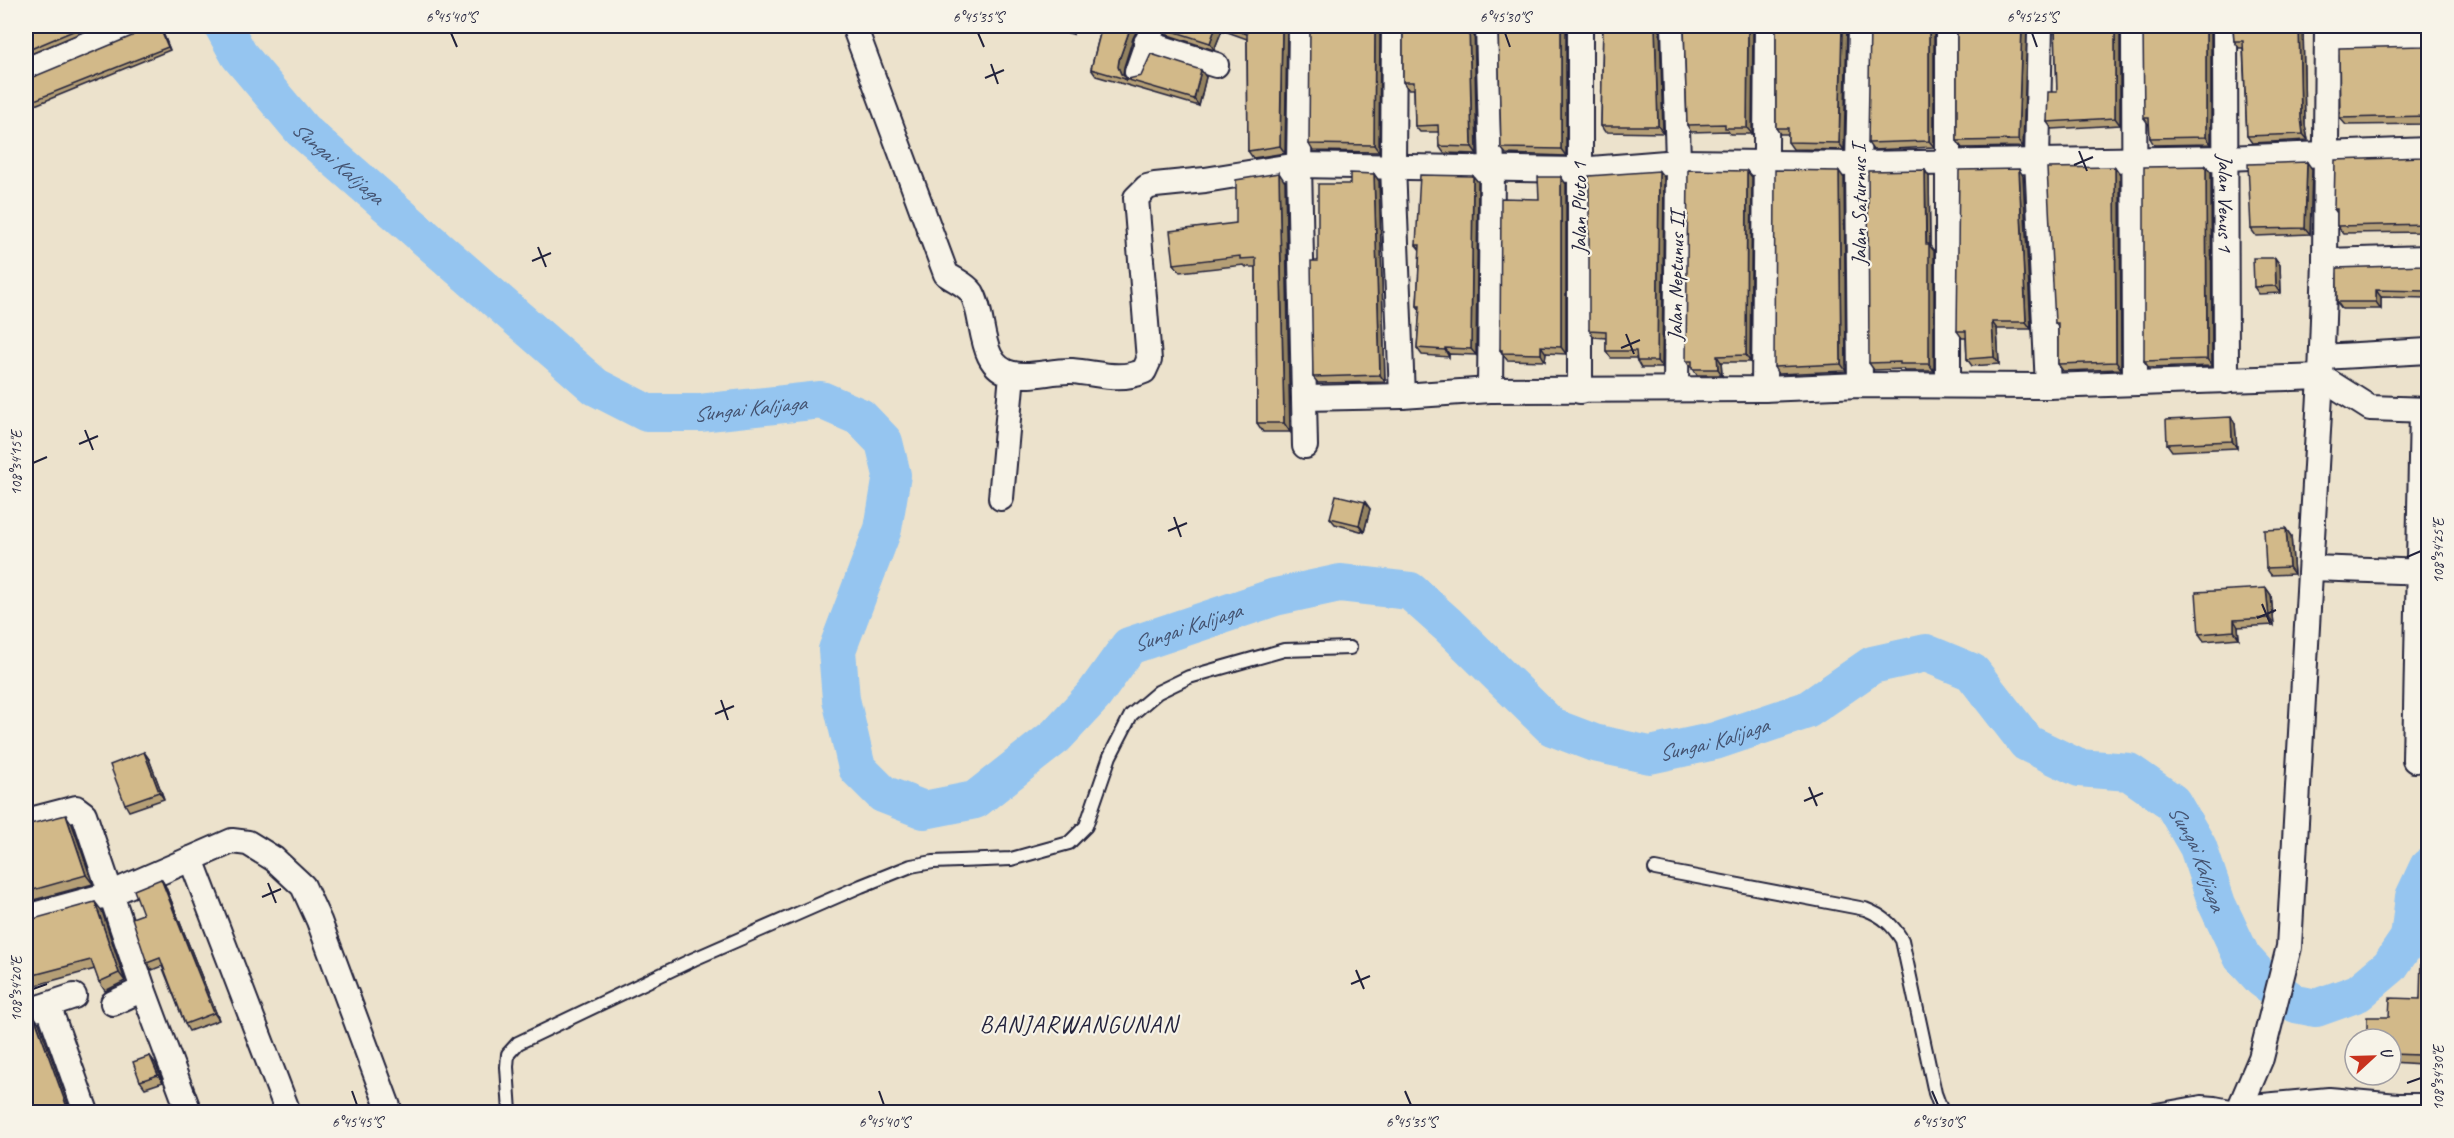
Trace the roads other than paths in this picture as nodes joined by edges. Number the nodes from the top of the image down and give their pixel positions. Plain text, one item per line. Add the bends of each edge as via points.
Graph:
1 (129, 26) edge
2 (854, 26) edge
3 (1301, 26) edge
4 (1394, 26) edge
5 (1488, 26) edge
6 (1580, 26) edge
7 (1674, 26) edge
8 (1767, 26) edge
9 (1861, 26) edge
10 (1948, 26) edge
11 (2040, 26) edge
12 (2134, 26) edge
13 (2225, 26) edge
14 (1149, 34) edge
15 (2327, 34) edge
16 (2428, 39) edge
17 (1216, 65) dead end
18 (26, 70) edge
19 (1137, 72) dead end
20 (2428, 150) edge
21 (2327, 153) junction
22 (2225, 158) junction
23 (2135, 159) junction
24 (2037, 160) junction
25 (1678, 162) junction
26 (1765, 162) junction
27 (1947, 162) junction
28 (1858, 164) junction
29 (1299, 165) junction
30 (1393, 166) junction
31 (1492, 170) junction
32 (1579, 170) junction
33 (2428, 258) edge
34 (2325, 261) junction
35 (2428, 351) edge
36 (2322, 367) junction
37 (1012, 374) junction
38 (2226, 381) junction
39 (2135, 383) junction
40 (1860, 385) junction
41 (1948, 385) junction
42 (2048, 386) junction
43 (1676, 389) junction
44 (1764, 389) junction
45 (1490, 390) junction
46 (1580, 391) junction
47 (1402, 396) junction
48 (1304, 398) junction
49 (2425, 410) edge
50 (1305, 446) dead end
51 (2425, 490) edge
52 (1001, 498) dead end
53 (2311, 568) junction
54 (2424, 571) edge
55 (1350, 648) dead end
56 (2423, 658) edge
57 (2415, 760) dead end
58 (26, 821) edge
59 (191, 859) junction
60 (1655, 869) dead end
61 (110, 894) junction
62 (26, 917) edge
63 (143, 989) junction
64 (74, 996) dead end
65 (113, 1002) dead end
66 (48, 1005) junction
67 (26, 1012) edge
68 (2428, 1106) edge
69 (2240, 1110) edge
70 (86, 1113) edge
71 (189, 1113) edge
72 (288, 1113) edge
73 (390, 1113) edge
74 (510, 1113) edge
75 (1942, 1113) edge
76 (2146, 1113) edge

1 - 18 street
2 - 37 street via 946,274 972,293 994,365
3 - 29 street
4 - 30 street
5 - 31 street
6 - 32 street, Jalan Pluto 1
7 - 25 street, Jalan Neptunus II
8 - 26 street
9 - 28 street, Jalan Saturnus I
10 - 27 street
11 - 24 street
12 - 23 street
13 - 22 street, Jalan Venus 1
14 - 17 street
14 - 19 street
15 - 16 street
15 - 21 street
20 - 21 street
21 - 22 street
21 - 34 street
22 - 23 street
22 - 38 street, Jalan Venus 1
23 - 24 street
23 - 39 street
24 - 27 street
24 - 42 street
25 - 26 street
25 - 32 street
25 - 43 street, Jalan Neptunus II
26 - 28 street
26 - 44 street
27 - 28 street
27 - 41 street
28 - 40 street, Jalan Saturnus I
29 - 30 street
29 - 37 street via 1155,184 1140,192 1136,198 1137,234 1149,360 1144,371 1108,377 1072,371
29 - 48 street
30 - 31 street
30 - 47 street
31 - 32 street
31 - 45 street
32 - 46 street, Jalan Pluto 1
33 - 34 street
34 - 36 street
35 - 36 street
36 - 38 street
36 - 49 street via 2370,408
36 - 53 street
37 - 52 street
38 - 39 street
39 - 42 street
40 - 41 street
40 - 44 street
41 - 42 street
43 - 44 street
43 - 46 street
45 - 46 street
45 - 47 street
47 - 48 street
48 - 50 street
49 - 51 street
51 - 54 street
53 - 54 street
53 - 69 street via 2289,947 2261,1058
54 - 56 street
55 - 74 lane via 1284,650 1188,677 1158,692 1131,715 1110,756 1086,826 1070,843 1011,859 911,866 694,959 518,1044 508,1054
56 - 57 street
58 - 61 street via 80,810
59 - 61 street
59 - 72 street
59 - 73 street via 231,842 248,843 274,859 303,886
60 - 75 lane via 1865,909 1892,924 1902,940
61 - 62 street
61 - 63 street
63 - 65 street
63 - 71 street
64 - 66 street
66 - 67 street
66 - 70 street
68 - 69 street via 2329,1100
69 - 76 lane via 2202,1102

